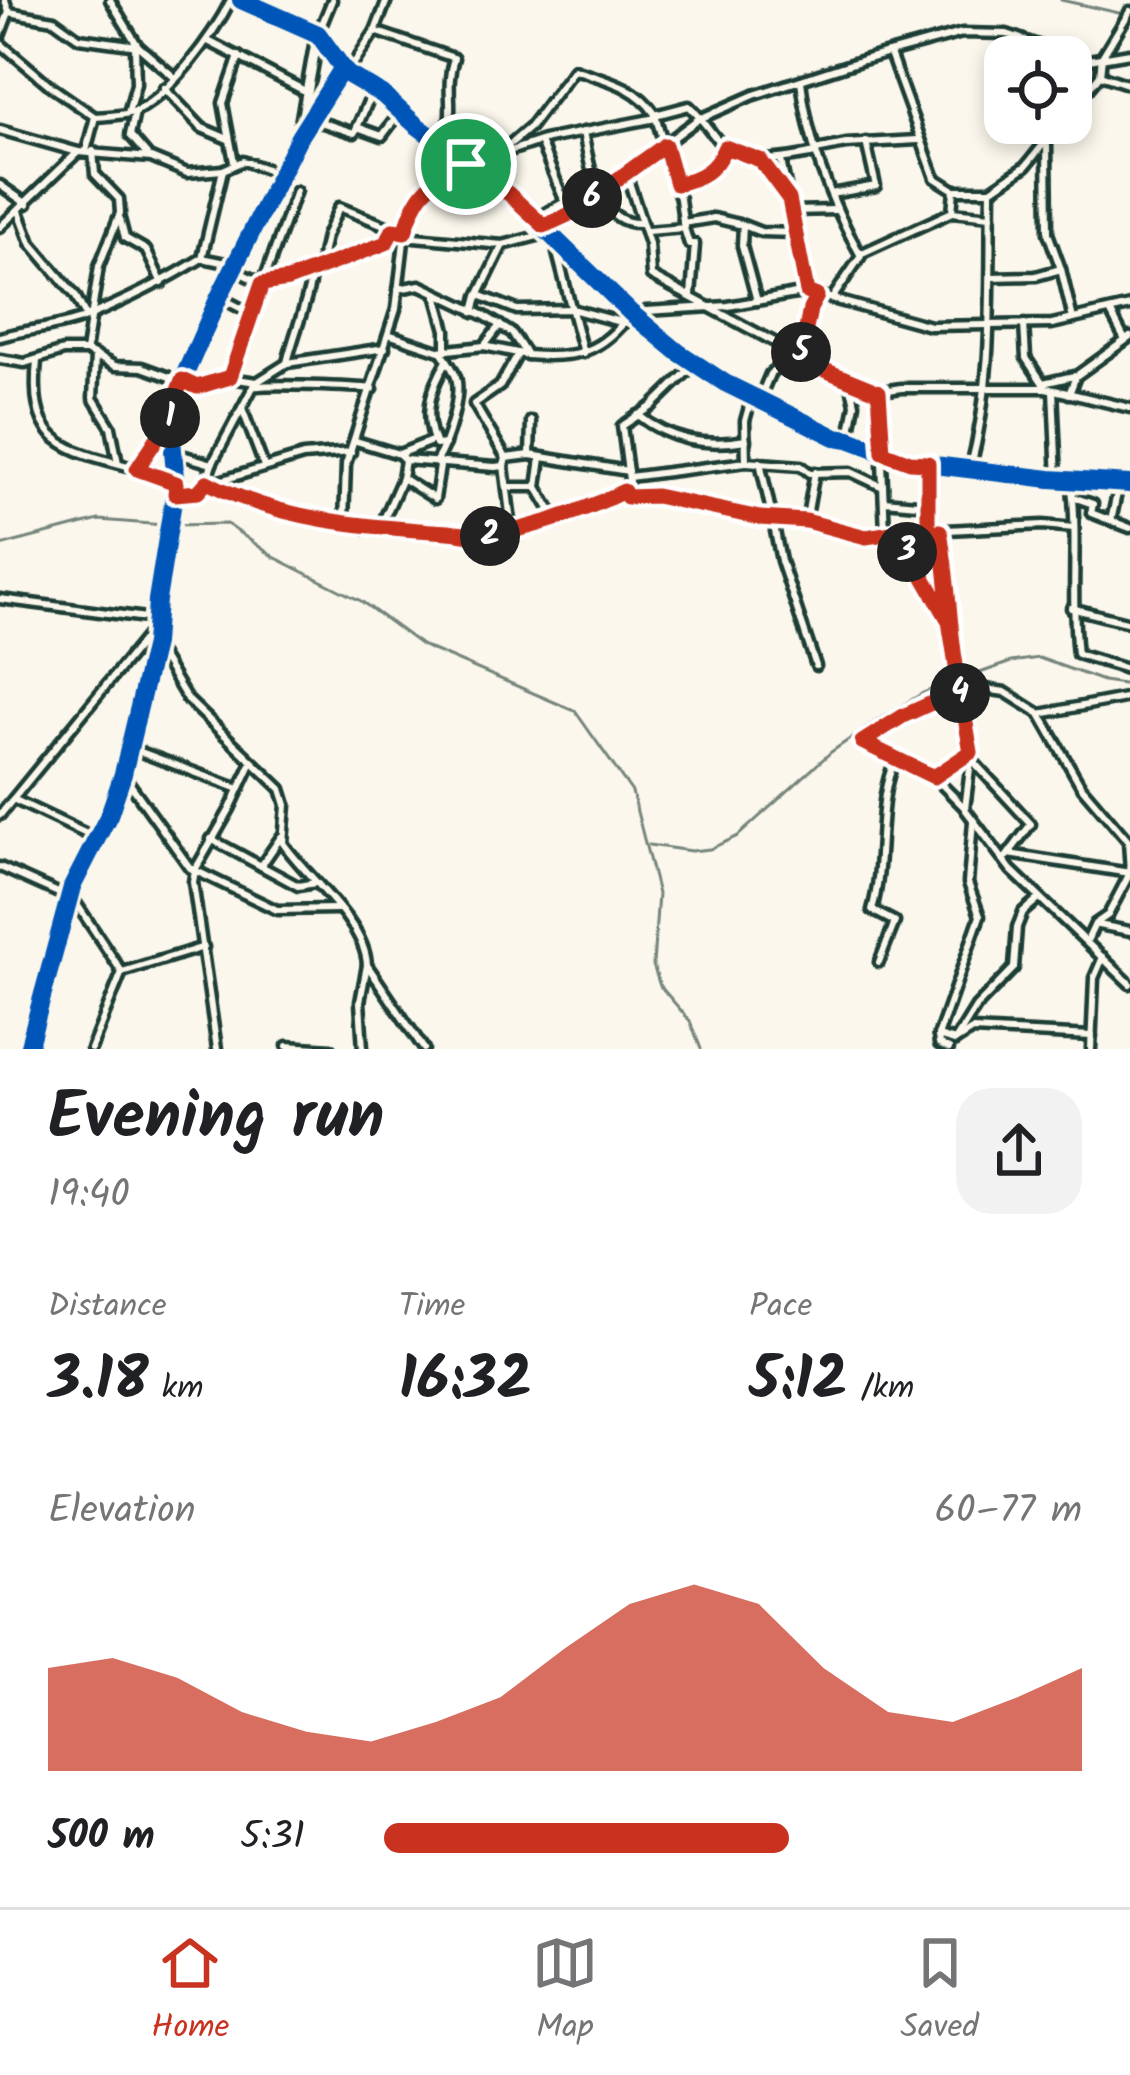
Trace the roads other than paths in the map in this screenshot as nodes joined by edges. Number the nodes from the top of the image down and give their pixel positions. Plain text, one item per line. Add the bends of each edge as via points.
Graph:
1 (5, 0) edge
2 (110, 0) edge
3 (230, 0) edge
4 (241, 0) edge
5 (332, 0) edge
6 (387, 0) edge
7 (1130, 11) edge
8 (9, 12) junction
9 (375, 31) junction
10 (318, 34) junction
11 (0, 40) edge
12 (208, 41) junction
13 (136, 46) junction
14 (1130, 53) edge
15 (890, 54) junction
16 (239, 56) junction
17 (1102, 57) junction
18 (344, 71) junction
19 (1100, 75) junction
20 (174, 77) junction
21 (801, 81) junction
22 (1092, 85) edge
23 (1130, 85) edge
24 (164, 88) junction
25 (373, 90) junction
26 (305, 91) junction
27 (401, 111) junction
28 (132, 112) junction
29 (655, 116) junction
30 (95, 117) junction
31 (703, 118) junction
32 (311, 119) junction
33 (358, 127) junction
34 (0, 130) edge
35 (583, 132) junction
36 (299, 137) junction
37 (228, 139) junction
38 (918, 140) junction
39 (540, 142) junction
40 (866, 142) junction
41 (443, 143) junction
42 (1045, 144) edge
43 (1048, 144) edge
44 (665, 145) junction
45 (725, 147) junction
46 (86, 152) junction
47 (816, 152) junction
48 (503, 153) junction
49 (151, 158) junction
50 (781, 159) junction
51 (760, 160) junction
52 (235, 164) junction
53 (466, 164) junction
54 (223, 170) junction
55 (480, 170) junction
56 (626, 173) junction
57 (281, 174) junction
58 (0, 184) edge
59 (676, 184) junction
60 (954, 190) junction
61 (991, 190) junction
62 (296, 191) dead end
63 (597, 194) junction
64 (832, 194) junction
65 (789, 199) junction
66 (27, 204) junction
67 (836, 210) junction
68 (791, 211) junction
69 (19, 212) junction
70 (952, 212) junction
71 (120, 213) junction
72 (991, 216) junction
73 (536, 218) junction
74 (743, 225) junction
75 (684, 226) junction
76 (0, 227) edge
77 (644, 227) junction
78 (393, 230) junction
79 (547, 230) junction
80 (405, 232) junction
81 (796, 233) junction
82 (503, 245) junction
83 (563, 246) junction
84 (860, 254) junction
85 (202, 258) junction
86 (320, 265) junction
87 (236, 268) junction
88 (1061, 269) junction
89 (310, 272) junction
90 (991, 277) junction
91 (162, 283) junction
92 (262, 284) junction
93 (398, 289) junction
94 (807, 292) junction
95 (436, 293) junction
96 (478, 295) junction
97 (817, 296) junction
98 (219, 297) junction
99 (692, 297) junction
100 (833, 298) junction
101 (758, 301) junction
102 (1130, 306) edge
103 (510, 307) junction
104 (707, 307) junction
105 (572, 309) junction
106 (1110, 311) junction
107 (474, 312) junction
108 (252, 314) junction
109 (89, 315) junction
110 (634, 315) junction
111 (1073, 319) junction
112 (624, 323) junction
113 (992, 324) junction
114 (1024, 324) junction
115 (501, 326) junction
116 (389, 334) junction
117 (0, 337) edge
118 (1127, 338) edge
119 (484, 346) junction
120 (386, 348) junction
121 (443, 350) junction
122 (86, 351) junction
123 (790, 352) junction
124 (583, 353) junction
125 (522, 355) junction
126 (95, 356) junction
127 (0, 358) edge
128 (37, 360) junction
129 (800, 360) junction
130 (447, 361) junction
131 (286, 362) junction
132 (695, 364) junction
133 (1076, 376) junction
134 (230, 377) junction
135 (182, 380) junction
136 (264, 380) junction
137 (247, 381) junction
138 (850, 382) junction
139 (986, 387) junction
140 (1047, 387) junction
141 (373, 389) junction
142 (879, 392) junction
143 (248, 394) junction
144 (1070, 394) junction
145 (755, 398) junction
146 (456, 400) junction
147 (474, 404) junction
148 (241, 406) junction
149 (1130, 408) edge
150 (638, 416) junction
151 (531, 421) dead end
152 (171, 428) junction
153 (849, 439) junction
154 (434, 440) junction
155 (746, 440) junction
156 (356, 441) junction
157 (447, 444) junction
158 (351, 452) junction
159 (883, 452) junction
160 (175, 453) junction
161 (530, 455) junction
162 (402, 457) junction
163 (541, 458) junction
164 (436, 461) junction
165 (505, 462) junction
166 (746, 462) junction
167 (760, 462) junction
168 (118, 463) junction
169 (928, 463) junction
170 (212, 464) junction
171 (264, 466) junction
172 (137, 469) junction
173 (970, 470) junction
174 (815, 471) junction
175 (628, 474) junction
176 (403, 478) junction
177 (1057, 479) junction
178 (1071, 480) junction
179 (208, 483) junction
180 (1118, 484) junction
181 (1130, 484) edge
182 (508, 487) junction
183 (883, 487) junction
184 (537, 488) junction
185 (175, 489) junction
186 (624, 491) junction
187 (1073, 497) junction
188 (884, 501) junction
189 (928, 505) junction
190 (772, 516) junction
191 (556, 519) junction
192 (806, 521) junction
193 (1111, 521) junction
194 (344, 522) junction
195 (380, 528) junction
196 (1075, 528) junction
197 (1130, 528) edge
198 (512, 530) junction
199 (928, 531) junction
200 (940, 531) junction
201 (885, 532) junction
202 (898, 532) junction
203 (0, 599) edge
204 (1071, 608) junction
205 (949, 621) junction
206 (154, 623) junction
207 (1130, 623) edge
208 (154, 644) junction
209 (816, 666) dead end
210 (1130, 670) edge
211 (959, 687) junction
212 (1130, 697) edge
213 (1040, 713) junction
214 (130, 748) junction
215 (971, 755) junction
216 (896, 759) junction
217 (251, 764) junction
218 (123, 774) junction
219 (934, 777) junction
220 (239, 789) junction
221 (15, 800) junction
222 (965, 809) junction
223 (0, 815) edge
224 (973, 819) junction
225 (281, 837) junction
226 (211, 839) junction
227 (98, 840) junction
228 (1006, 857) junction
229 (261, 866) junction
230 (0, 867) edge
231 (195, 869) junction
232 (1130, 872) edge
233 (317, 882) junction
234 (70, 898) junction
235 (1040, 898) junction
236 (338, 909) junction
237 (1095, 924) junction
238 (1130, 931) edge
239 (1088, 941) junction
240 (204, 947) junction
241 (1103, 957) junction
242 (879, 962) dead end
243 (367, 965) junction
244 (122, 972) junction
245 (1130, 984) edge
246 (938, 1036) junction
247 (1092, 1036) junction
248 (955, 1041) junction
249 (287, 1046) dead end
250 (307, 1048) edge
251 (28, 1049) edge
252 (91, 1049) edge
253 (217, 1049) edge
254 (331, 1049) edge
255 (363, 1049) edge
256 (424, 1049) edge
257 (949, 1049) edge
258 (1091, 1049) edge

1 - 8 street
2 - 13 street
3 - 12 street
4 - 10 street
5 - 10 street
6 - 9 street
7 - 17 street
8 - 11 street
8 - 13 street via 54,20 79,38
9 - 18 street
9 - 41 street via 454,58 454,116
10 - 18 street
10 - 26 street
11 - 30 street
12 - 16 street
12 - 20 street
13 - 20 street
13 - 28 street
14 - 17 street
15 - 17 street via 962,33 1006,34 1083,61
15 - 21 street
15 - 38 street
16 - 26 street
16 - 37 street via 223,103
17 - 19 street
18 - 25 street
18 - 32 street
19 - 22 street
19 - 23 street
20 - 24 street
21 - 31 street
21 - 47 street
24 - 28 street
24 - 37 street via 202,128
25 - 27 street
25 - 33 street
26 - 36 street
27 - 33 street via 382,136
27 - 41 street
28 - 30 street
28 - 49 street via 131,140
29 - 31 street via 689,106
29 - 35 street
29 - 44 street
29 - 48 street via 632,90 574,69
30 - 46 street
31 - 44 street
31 - 45 street
32 - 33 street via 354,134
32 - 36 street
34 - 46 street
35 - 39 street
35 - 63 street
36 - 57 street
37 - 52 street
38 - 40 street
38 - 60 street via 935,178
39 - 48 street
39 - 73 street via 565,202
40 - 47 street
40 - 64 street via 876,187
41 - 53 street
42 - 61 street
43 - 88 street via 1048,232
44 - 56 street
44 - 59 street
45 - 51 street
45 - 59 street via 717,166
46 - 49 street
46 - 66 street
46 - 71 street
47 - 50 street
47 - 64 street
48 - 55 street
49 - 54 street via 187,172
50 - 51 street
50 - 65 street
51 - 65 street
52 - 54 street
52 - 57 street
53 - 55 street
53 - 80 street via 415,199
54 - 85 street
55 - 73 street
56 - 63 street
56 - 77 street
57 - 87 street
58 - 66 street
59 - 75 street
60 - 61 street
60 - 70 street
61 - 72 street
62 - 92 street
63 - 77 street
63 - 79 street
64 - 67 street
65 - 68 street
66 - 69 street
67 - 68 street
67 - 84 street
68 - 81 street
69 - 76 street
69 - 109 street via 31,243
70 - 72 street
70 - 84 street
71 - 91 street via 125,238 146,250
71 - 109 street
72 - 90 street
73 - 79 street
74 - 75 street via 714,218
74 - 81 street
74 - 101 street
75 - 77 street
75 - 99 street via 695,244
77 - 99 street via 651,276
78 - 80 street
78 - 86 street via 386,243
78 - 86 street via 339,207
79 - 82 street
79 - 83 street
80 - 82 street
80 - 93 street
81 - 94 street
82 - 96 street
83 - 105 street via 556,254
83 - 110 street
84 - 100 street
85 - 87 street
85 - 91 street
86 - 89 street
87 - 92 street
87 - 98 street
88 - 90 street
88 - 111 street
89 - 92 street
89 - 131 street
90 - 113 street
91 - 109 street
92 - 108 street
93 - 95 street via 420,285
93 - 116 street
94 - 97 street
94 - 101 street
95 - 107 street
95 - 121 street
96 - 103 street
96 - 107 street
97 - 100 street
97 - 129 street
98 - 108 street
98 - 135 street
99 - 104 street
100 - 113 street via 918,324
101 - 104 street
102 - 106 street
103 - 105 street
103 - 115 street
104 - 110 street
104 - 123 street
105 - 112 street
105 - 124 street
106 - 111 street
106 - 118 street
107 - 115 street
108 - 134 street
109 - 117 street
109 - 122 street
110 - 112 street
110 - 132 street
111 - 114 street
112 - 124 street
113 - 114 street
113 - 139 street
114 - 140 street via 1025,358
115 - 119 street
115 - 125 street
116 - 120 street
116 - 121 street
118 - 133 street
119 - 121 street
119 - 125 street
120 - 131 street
120 - 141 street
121 - 130 street
122 - 126 street
122 - 128 street
123 - 129 street
123 - 145 street
124 - 125 street
125 - 147 street
126 - 135 street
126 - 168 street via 94,398
127 - 128 street
128 - 168 street via 37,404 47,432 75,453
129 - 138 street
130 - 146 street
130 - 154 street via 430,392
131 - 136 street
132 - 145 street
132 - 150 street
133 - 140 street
133 - 144 street
134 - 135 street via 197,387
134 - 137 street
135 - 152 street
136 - 137 street
136 - 141 street
136 - 143 street
137 - 143 street
138 - 142 street
138 - 153 street
139 - 140 street
139 - 142 street
139 - 173 street
140 - 144 street
140 - 177 street
141 - 156 street
142 - 159 street
143 - 148 street
144 - 149 street
145 - 153 street
145 - 155 street
146 - 147 street
146 - 157 street
147 - 165 street
148 - 170 street
148 - 171 street
150 - 155 street via 695,443
150 - 175 street via 622,426
151 - 161 street
152 - 160 street
152 - 172 street
153 - 159 street
154 - 157 street
154 - 162 street
155 - 166 street
156 - 158 street
156 - 162 street
157 - 164 street
158 - 171 street
158 - 194 street
159 - 169 street
159 - 183 street
160 - 170 street
160 - 185 street
161 - 163 street
161 - 165 street
162 - 164 street
162 - 176 street
163 - 175 street
163 - 184 street
164 - 165 street
164 - 176 street via 435,499
165 - 182 street
166 - 167 street
166 - 175 street
167 - 174 street
167 - 190 street
168 - 172 street
169 - 173 street
169 - 189 street
170 - 179 street
171 - 179 street
172 - 185 street
173 - 177 street
174 - 183 street via 851,472
174 - 192 street
175 - 186 street
176 - 195 street
177 - 178 street
178 - 180 street
178 - 187 street
179 - 185 street via 198,492
179 - 194 street
180 - 181 street
180 - 193 street
182 - 184 street
182 - 198 street
183 - 188 street
184 - 191 street
185 - 206 street
186 - 190 street
186 - 191 street
187 - 193 street
187 - 196 street
188 - 189 street
188 - 201 street
189 - 199 street
190 - 192 street
190 - 209 street
191 - 198 street
192 - 201 street via 866,537
193 - 197 street
194 - 195 street
195 - 198 street via 488,537
196 - 200 street
196 - 204 street
199 - 200 street
199 - 202 street
200 - 205 street
201 - 202 street
202 - 205 street
203 - 206 street
204 - 207 street
204 - 210 street via 1077,654
205 - 211 street
206 - 208 street
206 - 221 street
208 - 214 street
208 - 217 street via 187,699
211 - 213 street via 1005,692
211 - 215 street
211 - 216 street via 862,742
212 - 213 street
213 - 232 street via 1081,786 1128,841
214 - 218 street
214 - 220 street
215 - 219 street
215 - 222 street
215 - 228 street via 1031,824
216 - 219 street
216 - 242 street via 884,780 872,910 895,922
217 - 220 street
217 - 225 street via 286,797
218 - 227 street
218 - 231 street
219 - 222 street
220 - 226 street
221 - 223 street
221 - 227 street
222 - 224 street
224 - 228 street
224 - 246 street via 968,883 980,916
225 - 229 street
225 - 233 street
226 - 229 street
226 - 231 street
227 - 234 street
228 - 235 street
228 - 237 street via 1130,873
229 - 233 street via 298,886
230 - 234 street
231 - 236 street via 277,910
231 - 240 street
233 - 236 street
234 - 244 street
234 - 251 street
235 - 239 street
235 - 248 street via 1017,927 1014,968
236 - 243 street via 367,951
237 - 238 street
237 - 239 street
239 - 241 street
240 - 244 street
240 - 253 street
241 - 245 street
241 - 247 street
243 - 255 street
243 - 256 street
244 - 252 street
246 - 248 street
246 - 257 street
247 - 248 street via 972,1030
247 - 258 street
249 - 250 street
250 - 254 street

